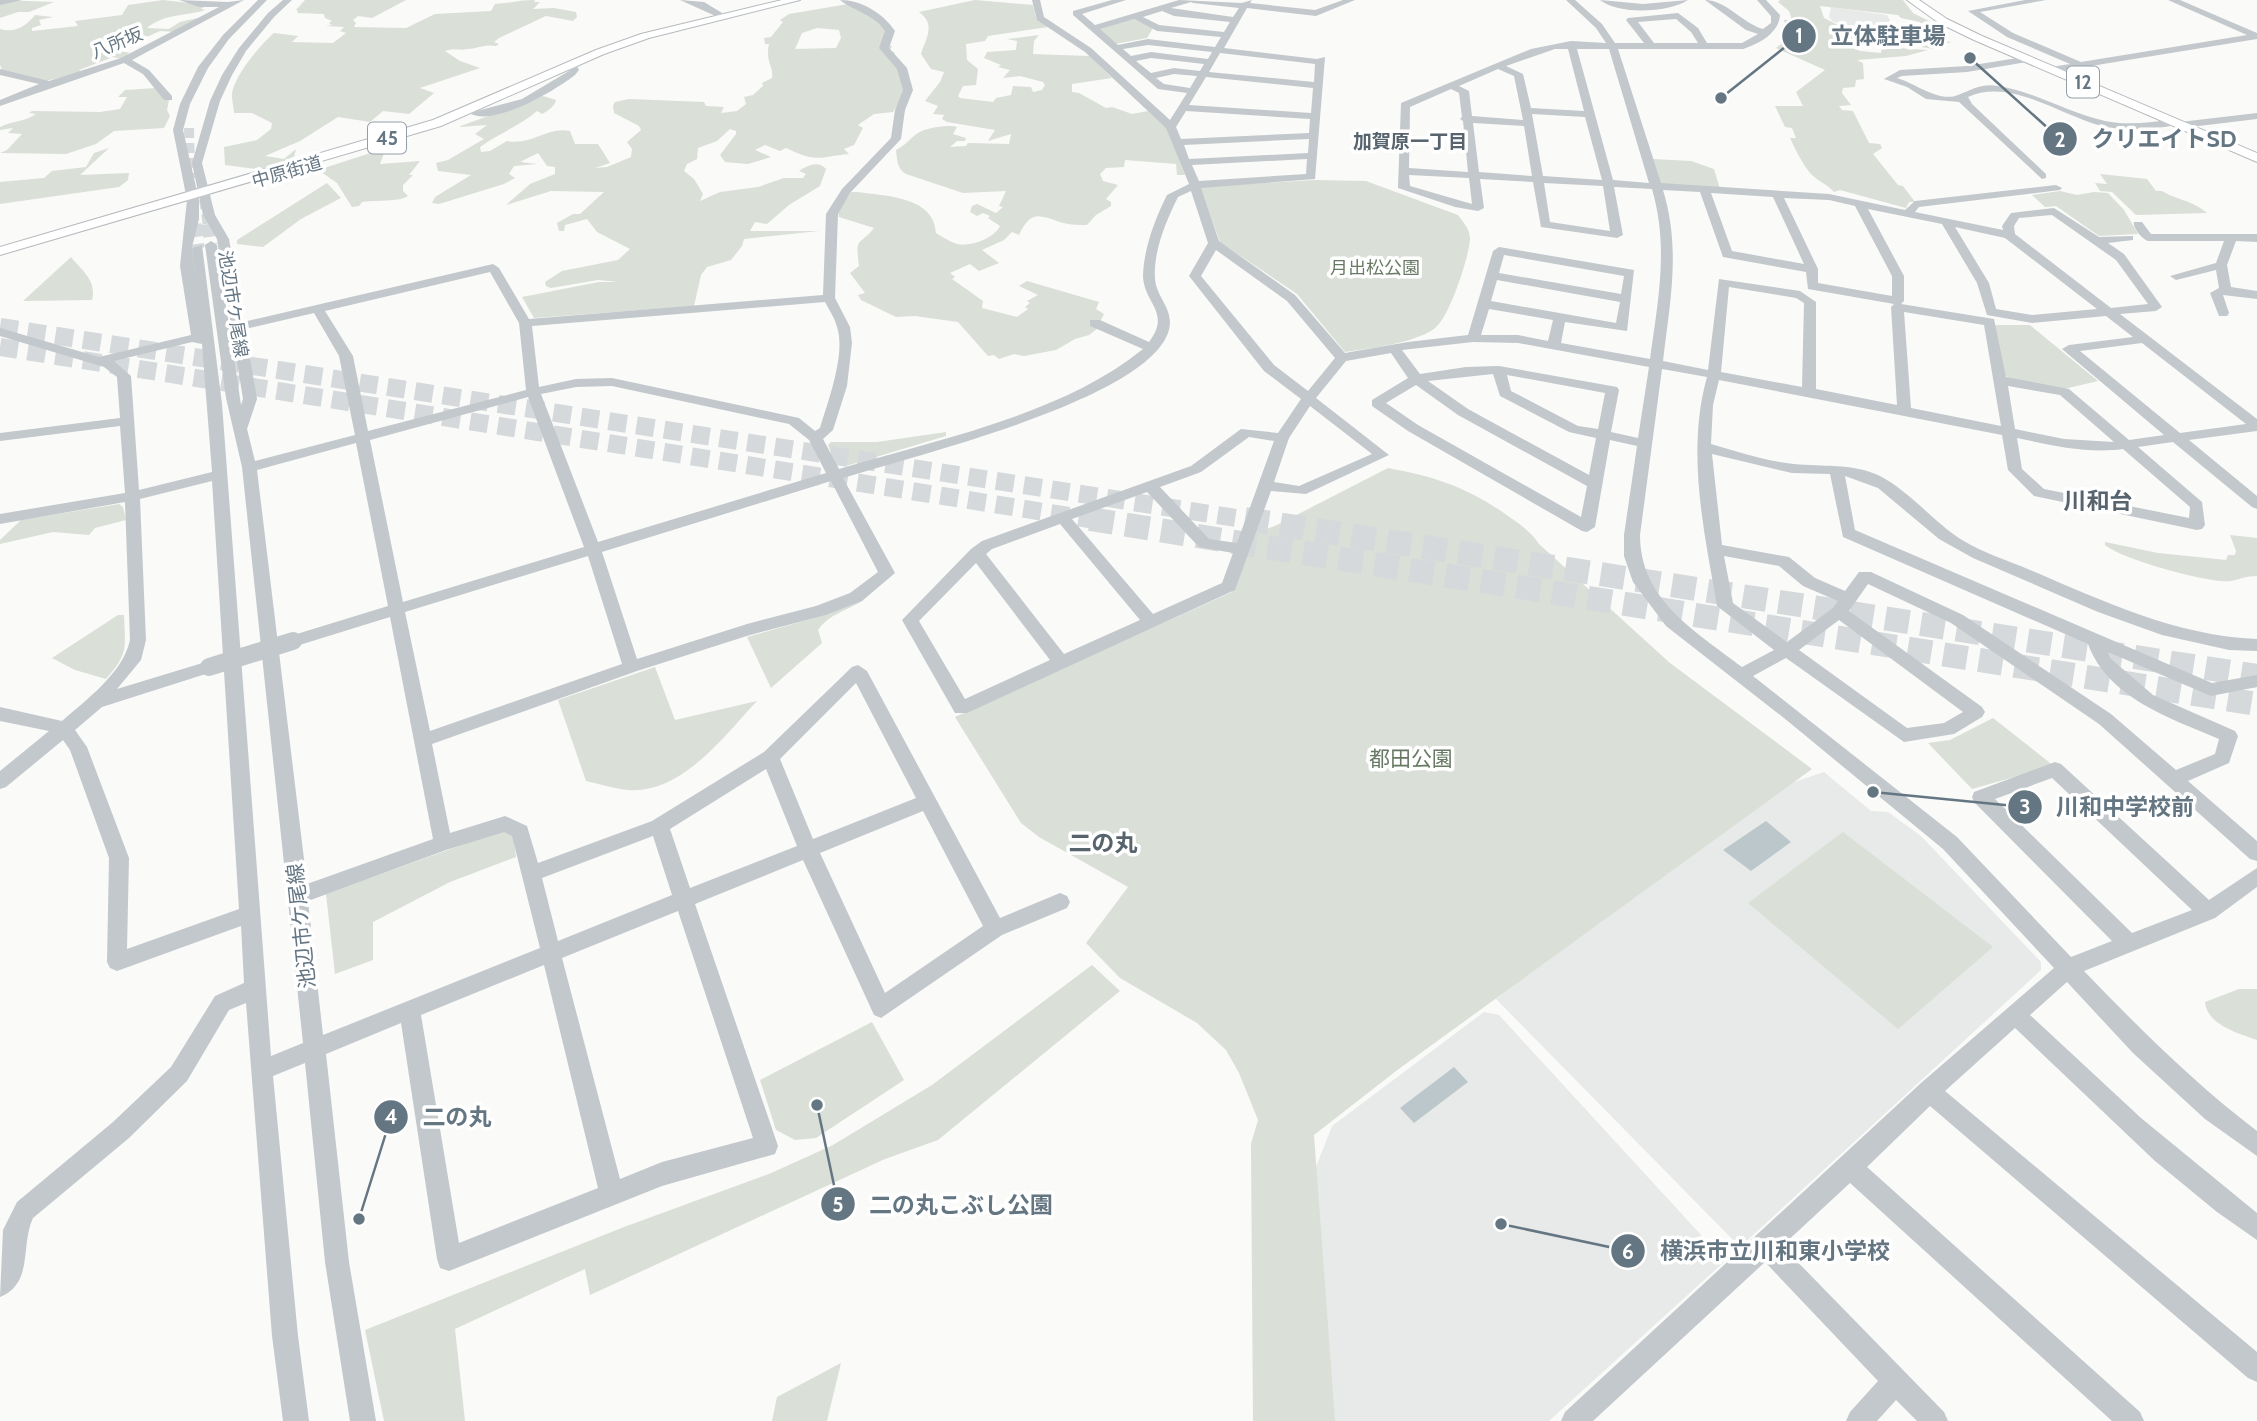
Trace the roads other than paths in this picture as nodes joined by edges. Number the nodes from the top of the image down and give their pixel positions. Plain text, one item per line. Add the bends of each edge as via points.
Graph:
1 (18, 0) edge
2 (183, 0) edge
3 (263, 0) edge
4 (270, 0) edge
5 (279, 0) edge
6 (288, 0) edge
7 (684, 0) edge
8 (795, 0) edge
9 (844, 0) edge
10 (1036, 0) edge
11 (1122, 0) edge
12 (1191, 0) edge
13 (1351, 0) edge
14 (1570, 0) edge
15 (1604, 0) edge
16 (1684, 0) edge
17 (1709, 0) edge
18 (1761, 0) edge
19 (1912, 0) edge
20 (2042, 0) edge
21 (2172, 0) edge
22 (0, 2) edge
23 (236, 2) edge
24 (1660, 2) edge
25 (1246, 3) edge
26 (1163, 8) junction
27 (723, 16) junction
28 (1135, 16) junction
29 (1237, 20) junction
30 (1093, 28) junction
31 (2003, 30) junction
32 (1766, 33) junction
33 (1228, 35) junction
34 (1972, 35) junction
35 (2257, 36) edge
36 (1571, 44) junction
37 (1612, 45) junction
38 (1650, 45) junction
39 (1116, 47) junction
40 (1705, 47) junction
41 (1219, 50) junction
42 (1130, 59) junction
43 (2030, 59) junction
44 (124, 60) junction
45 (1212, 62) junction
46 (2081, 65) junction
47 (568, 66) junction
48 (1498, 66) junction
49 (2054, 69) junction
50 (0, 72) edge
51 (1204, 75) junction
52 (1150, 76) junction
53 (49, 84) junction
54 (1317, 85) junction
55 (1451, 86) junction
56 (1194, 91) junction
57 (168, 98) dead end
58 (1962, 99) junction
59 (0, 103) edge
60 (1184, 108) junction
61 (1590, 114) junction
62 (1315, 116) junction
63 (2257, 116) edge
64 (1528, 117) junction
65 (1465, 119) junction
66 (2179, 124) junction
67 (1171, 127) junction
68 (198, 129) junction
69 (1313, 136) junction
70 (178, 139) junction
71 (1179, 142) junction
72 (1311, 156) junction
73 (2257, 158) edge
74 (1186, 162) junction
75 (1404, 171) junction
76 (1474, 176) junction
77 (2042, 176) dead end
78 (1537, 180) junction
79 (1608, 183) junction
80 (1195, 185) junction
81 (1658, 186) junction
82 (2056, 188) dead end
83 (1704, 189) junction
84 (1777, 194) junction
85 (198, 196) junction
86 (1858, 201) junction
87 (1909, 212) junction
88 (1945, 220) junction
89 (2138, 224) dead end
90 (2224, 225) dead end
91 (2009, 234) junction
92 (2129, 238) dead end
93 (2235, 238) junction
94 (2257, 238) edge
95 (2097, 241) junction
96 (1214, 243) junction
97 (204, 245) junction
98 (0, 254) edge
99 (2221, 265) junction
100 (1812, 268) junction
101 (1492, 276) junction
102 (2176, 276) dead end
103 (2225, 289) junction
104 (2257, 295) edge
105 (829, 299) junction
106 (1626, 299) junction
107 (1484, 304) junction
108 (317, 308) junction
109 (2108, 310) junction
110 (2223, 313) dead end
111 (1560, 317) junction
112 (525, 323) junction
113 (1095, 323) dead end
114 (237, 327) junction
115 (0, 332) edge
116 (197, 337) junction
117 (1474, 337) junction
118 (2145, 339) junction
119 (1554, 345) junction
120 (1152, 348) junction
121 (1394, 348) junction
122 (1342, 358) junction
123 (98, 361) junction
124 (1655, 364) junction
125 (1499, 370) junction
126 (1714, 375) junction
127 (1416, 379) junction
128 (1998, 380) junction
129 (533, 392) junction
130 (1809, 392) junction
131 (1309, 398) junction
132 (1904, 411) junction
133 (127, 421) junction
134 (2257, 427) edge
135 (217, 429) junction
136 (241, 430) junction
137 (2008, 432) junction
138 (1604, 436) junction
139 (0, 437) edge
140 (361, 438) junction
141 (815, 438) junction
142 (1282, 438) junction
143 (2176, 438) junction
144 (1644, 443) junction
145 (2126, 445) junction
146 (1704, 447) junction
147 (249, 467) junction
148 (1837, 470) junction
149 (219, 475) junction
150 (833, 475) junction
151 (1595, 484) junction
152 (1264, 485) junction
153 (1150, 486) junction
154 (133, 496) junction
155 (2257, 505) edge
156 (1063, 518) junction
157 (0, 519) edge
158 (1715, 548) junction
159 (593, 549) junction
160 (1243, 549) junction
161 (977, 552) junction
162 (1845, 606) junction
163 (396, 610) junction
164 (1151, 622) junction
165 (2095, 640) junction
166 (2257, 645) edge
167 (1786, 651) junction
168 (1061, 662) junction
169 (631, 667) junction
170 (1740, 675) junction
171 (2257, 681) edge
172 (96, 702) junction
173 (0, 714) edge
174 (64, 728) junction
175 (424, 740) junction
176 (770, 757) junction
177 (2174, 779) junction
178 (0, 782) edge
179 (926, 802) junction
180 (659, 826) junction
181 (443, 843) junction
182 (808, 849) junction
183 (2257, 853) edge
184 (531, 874) junction
185 (2257, 876) edge
186 (298, 896) junction
187 (685, 899) junction
188 (1060, 902) dead end
189 (2208, 912) junction
190 (250, 914) junction
191 (995, 929) junction
192 (2130, 945) junction
193 (551, 953) junction
194 (2068, 968) junction
195 (256, 988) junction
196 (410, 1011) junction
197 (2016, 1015) junction
198 (314, 1049) junction
199 (261, 1070) junction
200 (1929, 1091) junction
201 (2257, 1145) edge
202 (1850, 1167) junction
203 (612, 1195) junction
204 (2257, 1228) edge
205 (1765, 1245) junction
206 (0, 1285) edge
207 (2257, 1368) edge
208 (1896, 1381) junction
209 (296, 1421) edge
210 (363, 1421) edge
211 (1574, 1421) edge
212 (1859, 1421) edge
213 (1935, 1421) edge
214 (2131, 1421) edge

1 - 22 street
2 - 23 street
3 - 70 street, 池辺市ケ尾線 via 204,67 185,104
4 - 68 street, 池辺市ケ尾線 via 218,57 193,107
5 - 68 street, 池辺市ケ尾線 via 217,74
6 - 68 street, 池辺市ケ尾線 via 242,50
7 - 27 street
8 - 27 main road, 中原街道 / 45
9 - 105 street via 888,25 890,34 884,48 902,68 908,90 896,139 846,191 832,214
10 - 67 street via 1040,19 1088,50
11 - 30 street via 1076,13
12 - 25 street
12 - 26 street
13 - 25 street via 1317,13
14 - 37 street
15 - 24 street via 1612,6
16 - 24 street
17 - 32 street via 1749,28
18 - 32 street via 1776,15
19 - 34 main road, 12
20 - 31 street via 1972,11
21 - 35 street
23 - 44 street, 八所坂
25 - 29 street
26 - 28 street
26 - 29 street
27 - 47 main road, 中原街道 / 45 via 645,36
28 - 30 street
28 - 33 street via 1157,27
29 - 33 street
30 - 39 street
31 - 34 street
31 - 46 street
32 - 40 street via 1743,47
33 - 41 street
34 - 43 main road, 12
35 - 46 street
36 - 37 street
36 - 48 street via 1534,51
36 - 61 street
37 - 38 street
37 - 81 street
38 - 40 street
38 - 40 street via 1631,20 1678,16 1695,30
39 - 41 street via 1148,42
39 - 42 street
41 - 45 street
41 - 54 street via 1321,60
42 - 45 street via 1151,55
42 - 52 street
43 - 49 main road, 12
43 - 58 street via 1900,73 1889,79 1930,97
44 - 53 street, 八所坂
44 - 57 street via 151,74
45 - 51 street
46 - 49 street
47 - 85 main road, 中原街道 / 45 via 438,123
47 - 85 main road, 中原街道 / 45 via 474,113
48 - 55 street
48 - 64 street via 1518,74
49 - 66 main road, 12
50 - 53 street
51 - 52 street via 1174,71
51 - 54 street
51 - 56 street
52 - 56 street via 1161,87
53 - 59 street, 八所坂
54 - 62 street
55 - 65 street via 1464,91
55 - 75 street via 1405,106
56 - 60 street
58 - 66 street via 1966,91 2007,89 2107,124
58 - 77 street
60 - 62 street
60 - 67 street
61 - 64 street
61 - 79 street
62 - 69 street
63 - 66 street
64 - 65 street
64 - 78 street
65 - 76 street
66 - 73 main road, 12
67 - 71 street
68 - 70 street
68 - 85 street, 池辺市ケ尾線
69 - 71 street
69 - 72 street
70 - 85 street, 池辺市ケ尾線
71 - 74 street
72 - 74 street
72 - 80 street via 1311,177
74 - 80 street
75 - 76 street
75 - 76 street via 1404,188 1478,208
76 - 78 street
78 - 79 street
78 - 79 street via 1545,225 1617,236
79 - 81 street
80 - 96 street
80 - 120 street via 1173,195 1160,224 1149,285 1165,315
81 - 83 street
81 - 124 street via 1669,247
82 - 87 street via 1915,204
83 - 84 street
83 - 100 street via 1727,254
84 - 86 street
84 - 100 street
85 - 97 street, 池辺市ケ尾線 via 193,219
85 - 97 street, 池辺市ケ尾線 via 209,215
85 - 98 main road, 中原街道 / 45
86 - 87 street
86 - 100 street via 1898,276 1898,301 1812,286
87 - 88 street
88 - 91 street
88 - 109 street via 1983,283 1992,312 2032,319
89 - 93 street via 2148,237
90 - 93 street
91 - 95 street via 2015,215 2054,211
91 - 109 street
92 - 95 street
93 - 94 street
93 - 99 street
95 - 109 street via 2120,257 2156,307
96 - 122 street via 1286,293
96 - 131 street via 1195,276 1269,368
97 - 114 street, 池辺市ケ尾線
97 - 116 street, 池辺市ケ尾線 via 186,266
97 - 135 street, 池辺市ケ尾線
97 - 136 street, 池辺市ケ尾線
99 - 102 street
99 - 103 street
101 - 106 street
101 - 106 street via 1499,251 1630,273
101 - 107 street
103 - 104 street
103 - 110 street via 2216,293
105 - 112 street
105 - 141 street via 844,327 845,343 840,386 826,430
106 - 111 street via 1622,328
107 - 111 street
107 - 117 street
108 - 112 street via 493,268
108 - 114 street
108 - 140 street via 346,356
109 - 118 street
111 - 119 street
112 - 129 street
113 - 120 street
114 - 136 street, 池辺市ケ尾線 via 250,399
115 - 123 street
116 - 123 street
116 - 135 street, 池辺市ケ尾線 via 204,387
117 - 119 street
117 - 121 street
118 - 134 street
118 - 143 street via 2069,349
119 - 124 street
120 - 150 street via 1105,382 1051,408
121 - 122 street
121 - 127 street
122 - 131 street
123 - 133 street via 124,376
124 - 126 street
124 - 144 street
125 - 127 street via 1466,370
125 - 138 street via 1505,393 1574,429
125 - 138 street via 1612,390
126 - 130 street
126 - 130 street via 1723,282 1800,295 1811,302
126 - 146 street via 1706,405
127 - 151 street via 1463,412
127 - 151 street via 1377,403 1587,527
128 - 132 street via 1990,322 1897,307
128 - 137 street
128 - 145 street via 2064,392
129 - 140 street
129 - 141 street via 576,383 612,382 781,416
129 - 159 street
130 - 132 street
131 - 142 street
131 - 152 street via 1382,455 1301,491
132 - 137 street
133 - 139 street
133 - 154 street
134 - 143 street
135 - 149 street, 池辺市ケ尾線
136 - 147 street, 池辺市ケ尾線
137 - 145 street via 2074,444
137 - 145 street via 2015,470 2039,494 2197,525 2197,505
138 - 144 street
138 - 151 street
140 - 147 street
140 - 163 street
141 - 150 street
142 - 152 street
142 - 153 street via 1246,432 1196,469
143 - 145 street
143 - 155 street
144 - 170 street via 1632,535 1632,556 1641,582 1672,622
146 - 148 street via 1794,468
146 - 158 street
147 - 186 street, 池辺市ケ尾線
148 - 165 street via 1847,533
148 - 166 street via 1871,478 1894,491 1957,544 2056,587 2176,632 2239,646
149 - 154 street
149 - 190 street, 池辺市ケ尾線
150 - 159 street
150 - 169 street via 887,573 856,597 820,611
152 - 160 street
153 - 156 street
153 - 160 street via 1204,543
154 - 157 street
154 - 172 street via 138,640 135,656
156 - 161 street
156 - 164 street
158 - 162 street via 1783,561
158 - 167 street via 1725,606
159 - 163 street
159 - 169 street
160 - 164 street via 1229,586
161 - 168 street
161 - 168 street via 910,621 961,709
162 - 167 street
162 - 167 street via 1976,712 1948,729 1904,735
162 - 177 street via 1865,576 1957,619 2105,719
163 - 172 street, bridge
163 - 175 street
164 - 168 street
165 - 171 street via 2211,690
165 - 177 street via 2103,661 2147,701 2229,736 2222,758
167 - 170 street
169 - 175 street
170 - 194 street via 1950,843
172 - 174 street
173 - 174 street
174 - 178 street
174 - 190 street via 78,747 118,858 117,962
175 - 181 street
176 - 179 street via 858,671
176 - 180 street
176 - 182 street
177 - 183 street
179 - 182 street
179 - 191 street
180 - 184 street
180 - 187 street
181 - 184 street via 505,824 520,831
181 - 186 street
182 - 187 street
182 - 191 street via 881,1008
184 - 193 street
185 - 189 street
186 - 198 street, 池辺市ケ尾線
187 - 193 street
187 - 203 street via 767,1146 662,1174
188 - 191 street
189 - 192 street
189 - 192 street via 2054,769 1981,797
190 - 195 street, 池辺市ケ尾線
192 - 194 street
193 - 196 street
193 - 203 street
194 - 197 street
194 - 201 street via 2141,1046
195 - 199 street, 池辺市ケ尾線
195 - 206 street via 222,1003 170,1084 25,1210 15,1230 11,1274
196 - 198 street
196 - 203 street via 449,1259
197 - 200 street
197 - 204 street via 2108,1105
198 - 199 street
198 - 210 street, 池辺市ケ尾線 via 337,1262
199 - 209 street, 池辺市ケ尾線
200 - 202 street
200 - 207 street
202 - 205 street
202 - 214 street
205 - 208 street
205 - 211 street
208 - 212 street
208 - 213 street

